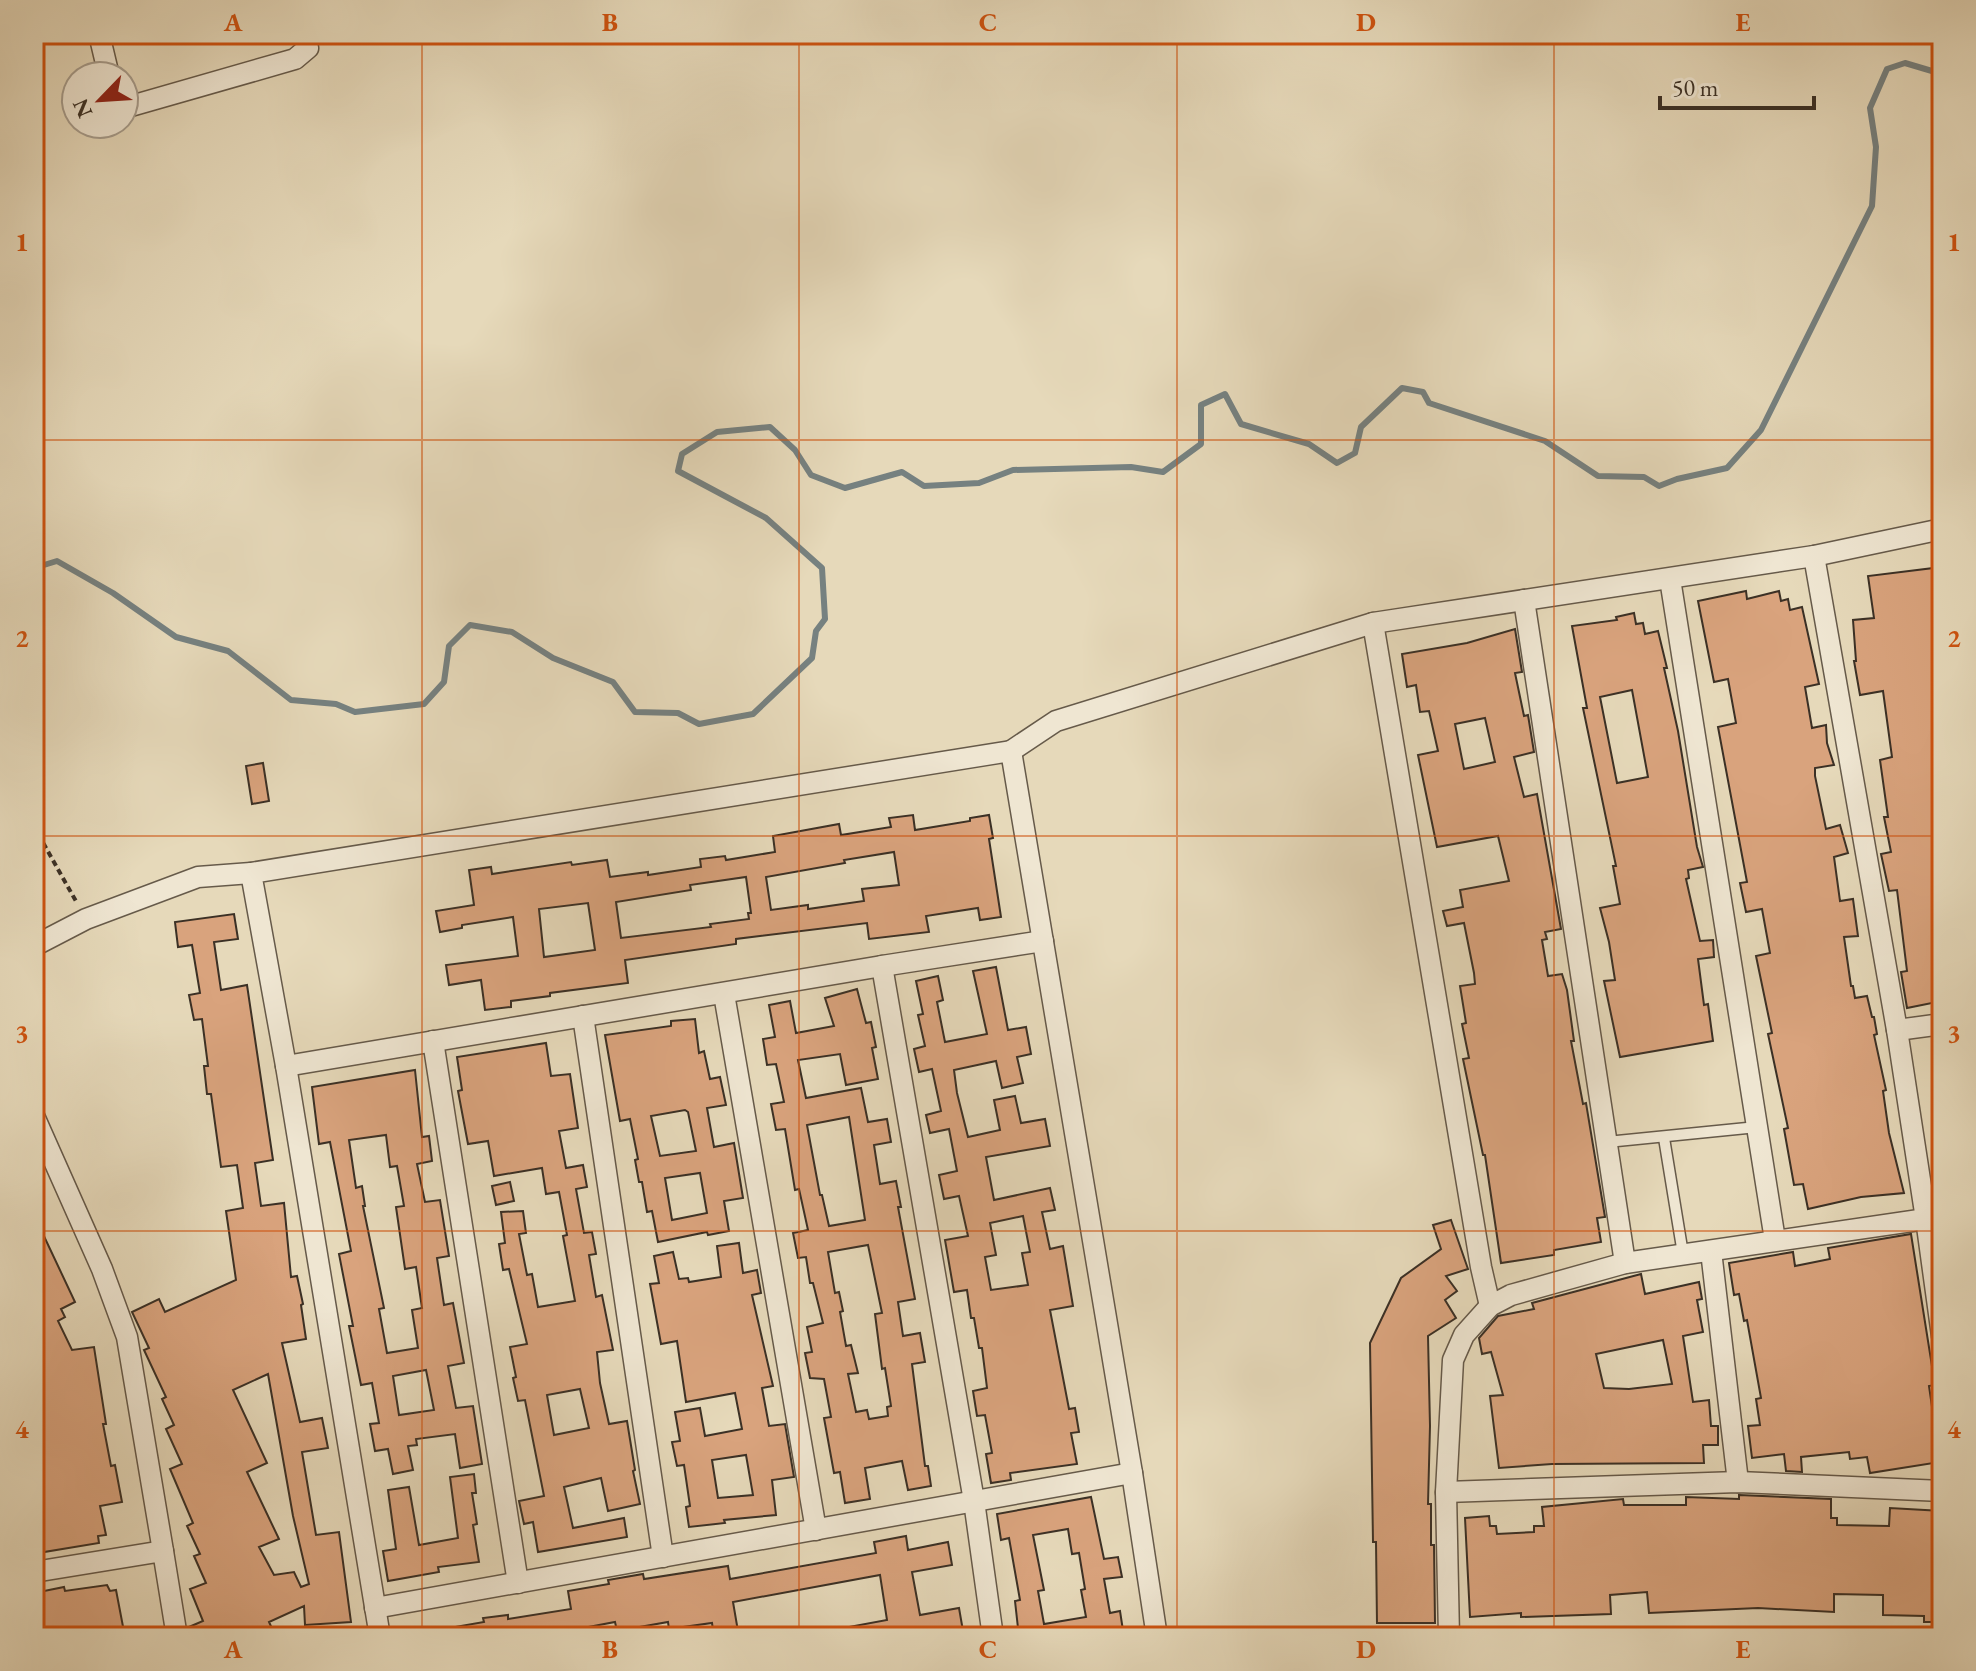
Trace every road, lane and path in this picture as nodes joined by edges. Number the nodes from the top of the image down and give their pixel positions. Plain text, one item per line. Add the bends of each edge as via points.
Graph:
1 (99, 34) edge
2 (305, 34) edge
3 (105, 60) edge
4 (140, 103) edge
5 (1942, 529) edge
6 (1814, 556) junction
7 (1670, 579) junction
8 (1524, 600) junction
9 (1373, 623) junction
10 (1011, 751) junction
11 (34, 815) edge
12 (251, 873) junction
13 (86, 919) junction
14 (1043, 941) junction
15 (34, 946) edge
16 (882, 966) junction
17 (724, 994) junction
18 (583, 1016) junction
19 (1942, 1024) edge
20 (1897, 1030) junction
21 (433, 1041) junction
22 (286, 1066) junction
23 (34, 1116) edge
24 (1757, 1127) junction
25 (1664, 1138) junction
26 (1605, 1142) junction
27 (1926, 1219) junction
28 (1775, 1240) junction
29 (1711, 1251) junction
30 (1683, 1254) junction
31 (1625, 1263) junction
32 (1490, 1306) junction
33 (1942, 1336) edge
34 (1132, 1473) junction
35 (1738, 1482) junction
36 (1942, 1491) edge
37 (1446, 1492) junction
38 (974, 1501) junction
39 (816, 1530) junction
40 (163, 1551) junction
41 (663, 1557) junction
42 (34, 1572) edge
43 (518, 1583) junction
44 (375, 1608) junction
45 (177, 1637) edge
46 (380, 1637) edge
47 (993, 1637) edge
48 (1157, 1637) edge
49 (1449, 1637) edge

1 - 3 street
2 - 4 street via 308,48 295,59
5 - 6 street
6 - 7 street
6 - 20 street
7 - 8 street
7 - 24 street
8 - 9 street
8 - 26 street
9 - 10 street via 1056,721
9 - 32 street
10 - 12 street
10 - 14 street
11 - 13 path via 37,832
12 - 13 street via 198,877
12 - 22 street
13 - 15 street
14 - 16 street
14 - 34 street
16 - 17 street
16 - 38 street
17 - 18 street
17 - 39 street
18 - 21 street
18 - 41 street
19 - 20 street
20 - 27 street
21 - 22 street
21 - 43 street
22 - 44 street
23 - 40 street via 127,1337
24 - 25 lane
24 - 28 street
25 - 26 lane
25 - 30 lane
26 - 31 street
27 - 28 street
27 - 33 street
28 - 29 street
29 - 30 street
29 - 35 street
30 - 31 street
31 - 32 street via 1511,1295
32 - 37 street via 1464,1335 1453,1360
34 - 38 street
34 - 48 street
35 - 36 street
35 - 37 street
37 - 49 street
38 - 39 street
38 - 47 street
39 - 41 street
40 - 42 street
40 - 45 street
41 - 43 street
43 - 44 street
44 - 46 street

